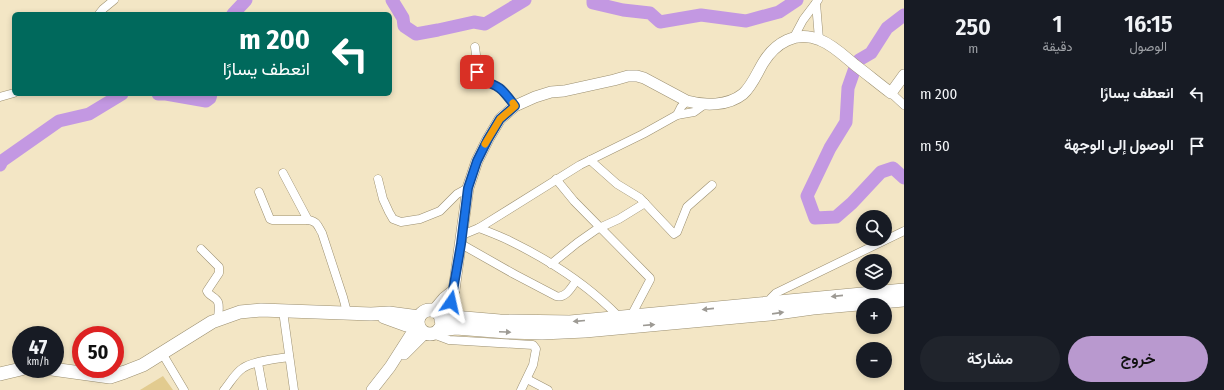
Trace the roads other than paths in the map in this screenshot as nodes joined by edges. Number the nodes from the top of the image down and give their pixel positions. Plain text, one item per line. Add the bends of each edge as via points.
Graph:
1 (114, 0) edge
2 (817, 2) edge
3 (101, 12) edge
4 (794, 37) junction
5 (819, 39) junction
6 (475, 47) dead end
7 (904, 76) edge
8 (12, 93) edge
9 (891, 93) junction
10 (0, 96) edge
11 (687, 101) junction
12 (705, 104) junction
13 (904, 105) edge
14 (515, 106) junction
15 (677, 116) junction
16 (590, 160) junction
17 (283, 173) dead end
18 (378, 179) dead end
19 (556, 179) junction
20 (712, 185) dead end
21 (468, 188) junction
22 (259, 192) dead end
23 (645, 203) junction
24 (308, 220) junction
25 (601, 227) junction
26 (479, 228) junction
27 (904, 231) edge
28 (461, 239) junction
29 (201, 249) dead end
30 (551, 264) junction
31 (576, 281) junction
32 (903, 297) edge
33 (770, 302) junction
34 (283, 311) junction
35 (347, 312) junction
36 (726, 312) junction
37 (218, 319) junction
38 (627, 320) junction
39 (430, 324) junction
40 (162, 353) junction
41 (289, 357) junction
42 (258, 363) junction
43 (12, 371) edge
44 (64, 371) edge
45 (0, 374) edge
46 (527, 379) junction
47 (184, 390) edge
48 (224, 390) edge
49 (263, 390) edge
50 (294, 390) edge
51 (372, 390) edge
52 (521, 390) edge
53 (548, 390) edge

1 - 3 street
2 - 4 street
2 - 5 street
4 - 5 main road
4 - 12 main road via 771,53 742,95 729,101
5 - 9 main road via 840,52
6 - 14 street via 480,80 498,86
7 - 9 main road
8 - 10 street
9 - 13 street
11 - 12 main road
11 - 14 main road via 644,78 628,76 534,96
11 - 15 street
12 - 15 street via 694,112
14 - 21 main road via 500,119 488,139
15 - 16 street
16 - 19 street
16 - 23 street via 617,184
17 - 24 street
18 - 21 street via 389,212 394,219 401,222 420,219 440,211 457,194
19 - 25 street
19 - 26 street
20 - 23 street via 687,207 676,233 672,232
21 - 28 main road
22 - 24 street via 270,219
23 - 25 street
24 - 35 street via 315,222 322,233
25 - 30 street
25 - 38 street via 650,278
26 - 28 street
26 - 30 street via 510,241
27 - 33 street via 776,292
28 - 31 street via 514,274 556,296 563,296
28 - 39 main road via 451,302
29 - 37 street via 219,267 219,273 207,291 207,294 219,304
30 - 31 street
31 - 38 street
32 -> 33 main road
36 -> 32 main road via 770,314
33 - 36 main road
34 - 35 main road
34 - 37 main road via 240,312
34 - 41 street
35 - 39 main road via 371,314 402,324
36 - 38 main road
37 - 40 main road
38 - 39 main road via 456,328
39 - 46 street via 449,340 533,345 536,349 533,366
39 - 51 main road via 413,331
40 - 44 main road via 142,365 110,377
40 - 47 street
41 - 42 street
41 - 50 street
42 - 48 street via 239,371
42 - 49 street
43 - 45 main road
46 - 52 street
46 - 53 street

